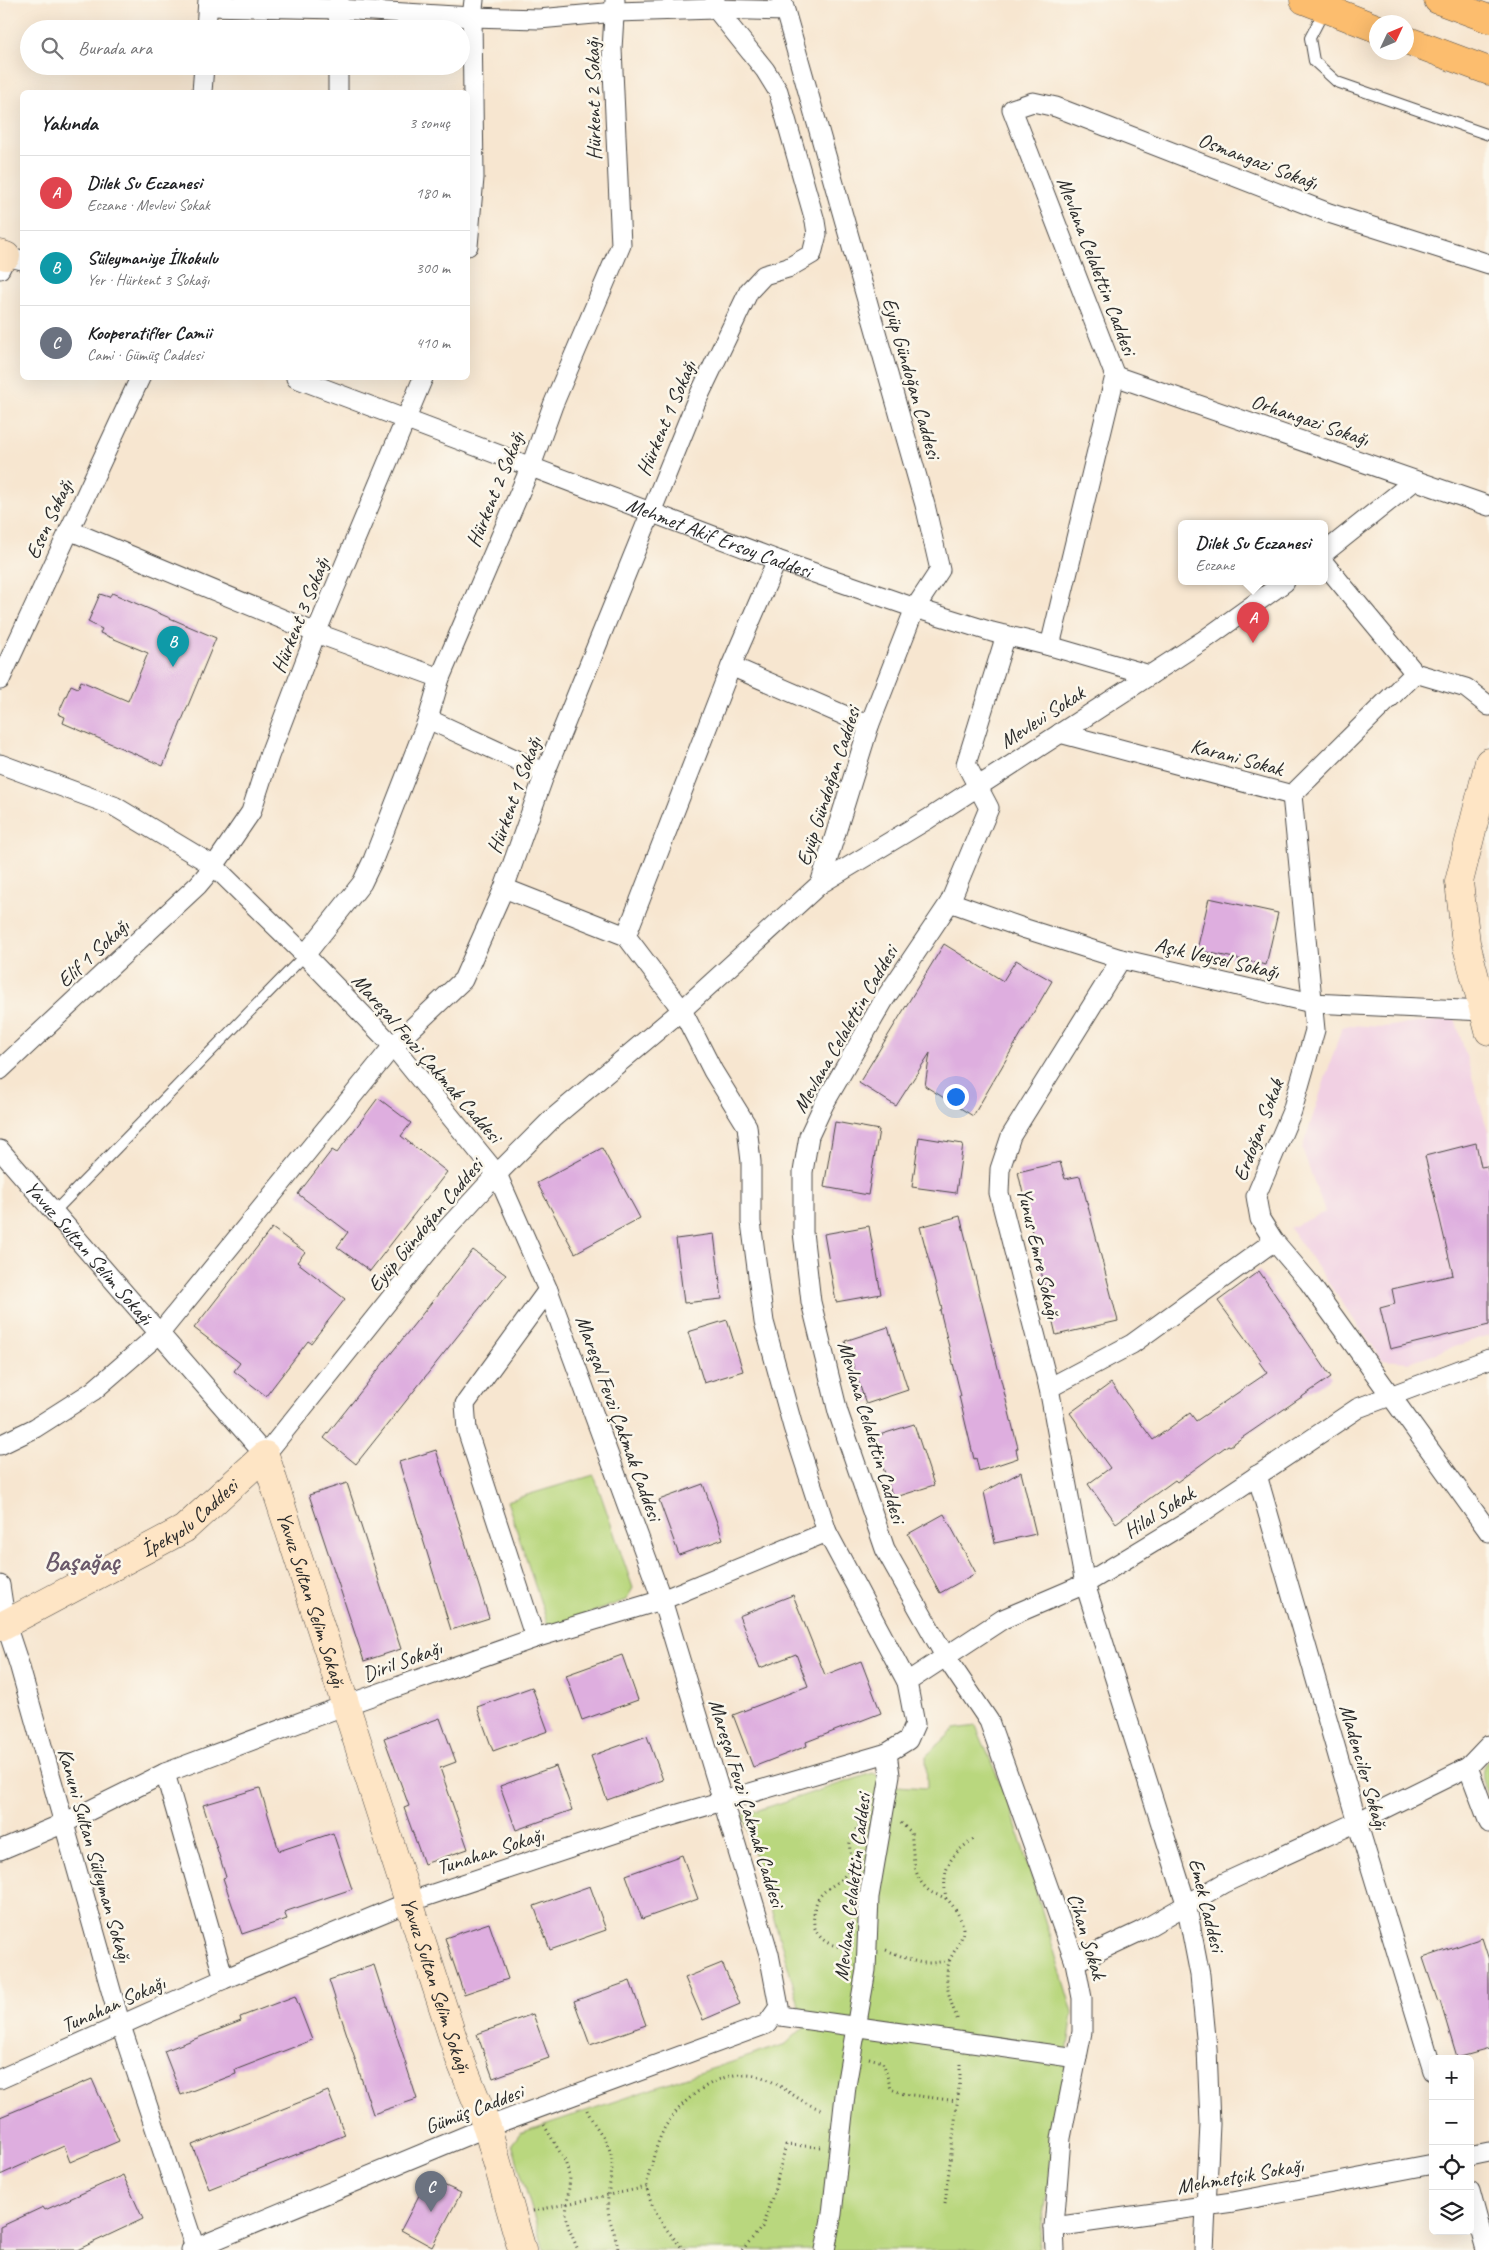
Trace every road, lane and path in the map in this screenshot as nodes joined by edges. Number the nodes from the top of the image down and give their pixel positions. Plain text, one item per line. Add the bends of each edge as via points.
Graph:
1 (1438, 0) edge
2 (208, 3) edge
3 (716, 4) edge
4 (1314, 4) edge
5 (339, 5) edge
6 (615, 6) edge
7 (783, 6) edge
8 (473, 9) edge
9 (1489, 19) edge
10 (207, 20) edge
11 (338, 20) edge
12 (1369, 25) edge
13 (1414, 43) edge
14 (1489, 71) edge
15 (203, 75) edge
16 (338, 75) edge
17 (202, 90) edge
18 (338, 90) edge
19 (1012, 108) joint
20 (1489, 135) edge
21 (470, 223) edge
22 (1489, 264) edge
23 (1115, 376) junction
24 (139, 380) edge
25 (301, 380) edge
26 (422, 380) edge
27 (406, 419) junction
28 (531, 466) junction
29 (1414, 481) junction
30 (1489, 506) edge
31 (650, 512) junction
32 (69, 530) junction
33 (1328, 550) edge
34 (778, 560) junction
35 (1328, 568) edge
36 (1281, 585) edge
37 (915, 608) junction
38 (316, 633) junction
39 (1006, 635) junction
40 (1050, 646) junction
41 (731, 666) junction
42 (1415, 673) junction
43 (1150, 675) junction
44 (440, 678) junction
45 (0, 680) edge
46 (1489, 706) edge
47 (428, 719) junction
48 (869, 726) junction
49 (1060, 734) junction
50 (1489, 762) edge
51 (0, 764) edge
52 (545, 773) junction
53 (978, 785) junction
54 (1292, 795) junction
55 (214, 866) junction
56 (820, 884) junction
57 (504, 888) junction
58 (950, 902) junction
59 (626, 936) junction
60 (305, 954) junction
61 (1121, 959) junction
62 (1312, 1003) junction
63 (682, 1010) junction
64 (1486, 1021) edge
65 (392, 1046) junction
66 (0, 1070) edge
67 (0, 1150) edge
68 (497, 1174) junction
69 (54, 1212) junction
70 (1274, 1240) junction
71 (548, 1290) junction
72 (160, 1333) junction
73 (1489, 1359) edge
74 (1048, 1388) junction
75 (1391, 1394) junction
76 (0, 1445) edge
77 (265, 1455) junction
78 (1257, 1475) junction
79 (826, 1532) junction
80 (1489, 1532) edge
81 (1085, 1584) junction
82 (0, 1585) edge
83 (662, 1600) junction
84 (3, 1626) edge
85 (536, 1638) junction
86 (945, 1656) junction
87 (907, 1682) junction
88 (346, 1705) junction
89 (1489, 1745) edge
90 (887, 1753) junction
91 (1468, 1767) junction
92 (165, 1773) junction
93 (722, 1802) junction
94 (884, 1815) junction
95 (1357, 1822) junction
96 (1489, 1823) edge
97 (62, 1824) junction
98 (975, 1838) dead end
99 (0, 1850) edge
100 (946, 1898) junction
101 (409, 1902) junction
102 (1186, 1903) junction
103 (867, 1946) junction
104 (950, 1960) junction
105 (1075, 1962) junction
106 (224, 1979) junction
107 (774, 2015) junction
108 (121, 2026) junction
109 (856, 2026) junction
110 (963, 2043) junction
111 (851, 2053) junction
112 (1072, 2058) junction
113 (1429, 2058) edge
114 (0, 2079) edge
115 (580, 2093) junction
116 (957, 2101) junction
117 (535, 2110) junction
118 (843, 2114) junction
119 (487, 2127) junction
120 (839, 2148) junction
121 (1489, 2152) edge
122 (1474, 2155) edge
123 (1429, 2165) edge
124 (647, 2187) junction
125 (610, 2194) junction
126 (567, 2203) junction
127 (945, 2204) dead end
128 (1205, 2206) junction
129 (1474, 2206) edge
130 (513, 2215) junction
131 (1054, 2227) junction
132 (193, 2249) edge
133 (522, 2250) edge
134 (578, 2250) edge
135 (618, 2250) edge
136 (684, 2250) edge
137 (742, 2250) edge
138 (825, 2250) edge
139 (1055, 2250) edge
140 (1204, 2250) edge
141 (1486, 2250) edge

1 - 9 highway
2 - 5 street
2 - 10 street
3 - 6 street
3 - 7 street
3 - 31 street, Hürkent 1 Sokağı via 778,91 817,234 812,254 788,268 764,276 749,291 695,404
4 - 12 highway
4 - 20 lane via 1310,38 1314,61 1336,82
5 - 8 street
5 - 11 street
6 - 8 street via 539,19
6 - 28 street, Hürkent 2 Sokağı via 612,49 621,245 553,405
7 - 37 street, Eyüp Gündoğan Caddesi via 925,505 940,570
8 - 21 street via 474,178
13 - 14 highway
15 - 17 street
16 - 18 street
19 - 22 street, Osmangazi Sokağı via 1033,102 1056,107 1329,213
19 - 23 street, Mevlana Celalettin Caddesi
23 - 29 street, Orhangazi Sokağı
23 - 40 street, Mevlana Celalettin Caddesi
24 - 32 street, Esen Sokağı
25 - 27 street, Mehmet Akif Ersoy Caddesi
26 - 27 street, Hürkent 3 Sokağı
27 - 28 street, Mehmet Akif Ersoy Caddesi
27 - 38 street, Hürkent 3 Sokağı
28 - 31 street, Mehmet Akif Ersoy Caddesi
28 - 44 street, Hürkent 2 Sokağı
29 - 30 street, Orhangazi Sokağı
29 - 33 street
31 - 34 street, Mehmet Akif Ersoy Caddesi
31 - 52 street, Hürkent 1 Sokağı
32 - 38 street
32 - 45 street, Esen Sokağı
34 - 37 street, Mehmet Akif Ersoy Caddesi
34 - 41 street
35 - 42 street
36 - 43 street, Mevlevi Sokak
37 - 39 street, Mehmet Akif Ersoy Caddesi
37 - 48 street, Eyüp Gündoğan Caddesi
38 - 44 street
38 - 55 street, Hürkent 3 Sokağı via 251,812
39 - 40 street, Mehmet Akif Ersoy Caddesi
39 - 53 street, Mevlana Celalettin Caddesi via 966,764
40 - 43 street, Mehmet Akif Ersoy Caddesi
41 - 48 street
41 - 59 street
42 - 46 street via 1466,688
42 - 54 street, Karani Sokak
43 - 49 street, Mevlevi Sokak
44 - 47 street, Hürkent 2 Sokağı
47 - 52 street
47 - 60 street, Hürkent 2 Sokağı via 362,882
48 - 56 street, Eyüp Gündoğan Caddesi
49 - 53 street, Mevlevi Sokak
49 - 54 street, Karani Sokak
50 - 64 street via 1460,882 1466,943
51 - 55 street, Mareşal Fevzi Çakmak Caddesi via 114,806
52 - 57 street, Hürkent 1 Sokağı
53 - 56 street, Mevlevi Sokak
53 - 58 street, Mevlana Celalettin Caddesi via 990,808
54 - 62 street, Erdoğan Sokak
55 - 60 street, Mareşal Fevzi Çakmak Caddesi
55 - 66 street, Elif 1 Sokağı via 198,885
56 - 63 street, Eyüp Gündoğan Caddesi
57 - 59 street
57 - 65 street, Hürkent 1 Sokağı via 463,980
58 - 61 street, Aşık Veysel Sokağı
58 - 86 street, Mevlana Celalettin Caddesi via 884,1000 824,1104 809,1136 803,1172 803,1232 811,1302 838,1412 885,1549
59 - 63 street, Tunahan Sokağı
60 - 65 street, Mareşal Fevzi Çakmak Caddesi
60 - 69 lane
61 - 62 street, Aşık Veysel Sokağı
61 - 74 street, Yunus Emre Sokağı via 1011,1136 1000,1169 999,1193
62 - 64 street, Aşık Veysel Sokağı
62 - 70 street, Erdoğan Sokak via 1315,1030 1292,1111 1256,1196 1260,1219
63 - 68 street, Eyüp Gündoğan Caddesi via 552,1120
63 - 79 street, Tunahan Sokağı via 746,1126 751,1162 751,1222 764,1322
65 - 68 street, Mareşal Fevzi Çakmak Caddesi
65 - 72 street, Hürkent 1 Sokağı
67 - 69 street, Yavuz Sultan Selim Sokağı
68 - 71 street, Mareşal Fevzi Çakmak Caddesi
68 - 77 street, Eyüp Gündoğan Caddesi via 442,1234
69 - 72 street, Yavuz Sultan Selim Sokağı
70 - 74 street via 1132,1344
70 - 75 street via 1308,1280
71 - 83 street, Mareşal Fevzi Çakmak Caddesi
71 - 85 street via 465,1404 467,1430
72 - 76 street, Hürkent 1 Sokağı via 93,1391 35,1428
72 - 77 street, Yavuz Sultan Selim Sokağı
73 - 75 street, Hilal Sokak
74 - 81 street, Yunus Emre Sokağı
75 - 78 street, Hilal Sokak via 1358,1408
75 - 80 street
77 - 84 street, İpekyolu Caddesi via 184,1529
77 - 88 street, Yavuz Sultan Selim Sokağı
78 - 81 street, Hilal Sokak via 1197,1516
78 - 95 street, Madenciler Sokağı
79 - 83 street, Diril Sokağı
79 - 87 street, Tunahan Sokağı
81 - 86 street, Hilal Sokak via 1003,1619
81 - 102 street, Emek Caddesi
82 - 84 street, Kanuni Sultan Süleyman Sokağı
83 - 85 street, Diril Sokağı
83 - 93 street, Mareşal Fevzi Çakmak Caddesi
84 - 97 street, Kanuni Sultan Süleyman Sokağı via 19,1664
85 - 88 street, Diril Sokağı
86 - 87 street
86 - 105 street, Cihan Sokak via 989,1721
87 - 90 street, Tunahan Sokağı via 915,1724 908,1740
88 - 92 street, Diril Sokağı
88 - 101 street, Yavuz Sultan Selim Sokağı
89 - 91 street
90 - 93 street, Tunahan Sokağı
90 - 94 street, Mevlana Celalettin Caddesi via 890,1775
91 - 95 street
91 - 96 street
92 - 97 street, Diril Sokağı
92 - 106 street
93 - 101 street, Tunahan Sokağı via 634,1827
93 - 107 street, Mareşal Fevzi Çakmak Caddesi via 769,1954 779,2007
94 - 100 path via 902,1823 911,1832 914,1862 920,1880 933,1894
94 - 103 street, Mevlana Celalettin Caddesi via 870,1897
94 - 103 path via 862,1821 849,1843 852,1862 849,1869 823,1892 815,1904 814,1919 820,1937 836,1947
95 - 102 street
95 - 113 street, Madenciler Sokağı
97 - 99 street, Diril Sokağı
97 - 108 street, Kanuni Sultan Süleyman Sokağı
98 - 100 path via 951,1859 944,1879
100 - 104 path via 963,1930
101 - 106 street, Tunahan Sokağı
101 - 119 street, Yavuz Sultan Selim Sokağı via 459,2057
102 - 105 street via 1141,1931
102 - 128 street, Emek Caddesi via 1200,1974 1207,2048 1210,2124
103 - 104 path via 921,1964
103 - 109 street, Mevlana Celalettin Caddesi
104 - 110 path via 946,1985
105 - 112 street, Cihan Sokak via 1082,1998 1082,2032
106 - 108 street, Tunahan Sokağı
107 - 109 street
107 - 115 street, Gümüş Caddesi via 767,2024
108 - 114 street, Tunahan Sokağı
108 - 132 street, Kanuni Sultan Süleyman Sokağı
109 - 110 street
109 - 111 street
110 - 112 street
110 - 116 path
111 - 116 path via 883,2062 891,2089 904,2094
111 - 118 street
112 - 131 street, Cihan Sokak
115 - 117 street, Gümüş Caddesi
115 - 125 path via 592,2124 611,2153
116 - 127 path
117 - 119 street, Gümüş Caddesi
117 - 126 path via 565,2161 570,2178
118 - 120 street
118 - 124 path via 820,2109 763,2076 742,2074 722,2078 696,2093 665,2127
119 - 130 street, Yavuz Sultan Selim Sokağı
119 - 132 street, Gümüş Caddesi
120 - 137 path via 786,2144 762,2227
120 - 138 street
121 - 122 street
123 - 128 street, Mehmetçik Sokağı
124 - 125 path
124 - 136 path via 662,2225
125 - 126 path
125 - 135 path via 607,2207
126 - 130 path
126 - 134 path via 568,2226
128 - 131 street, Mehmetçik Sokağı
128 - 140 street, Emek Caddesi
129 - 141 street
130 - 133 street, Yavuz Sultan Selim Sokağı
131 - 139 street, Cihan Sokak

